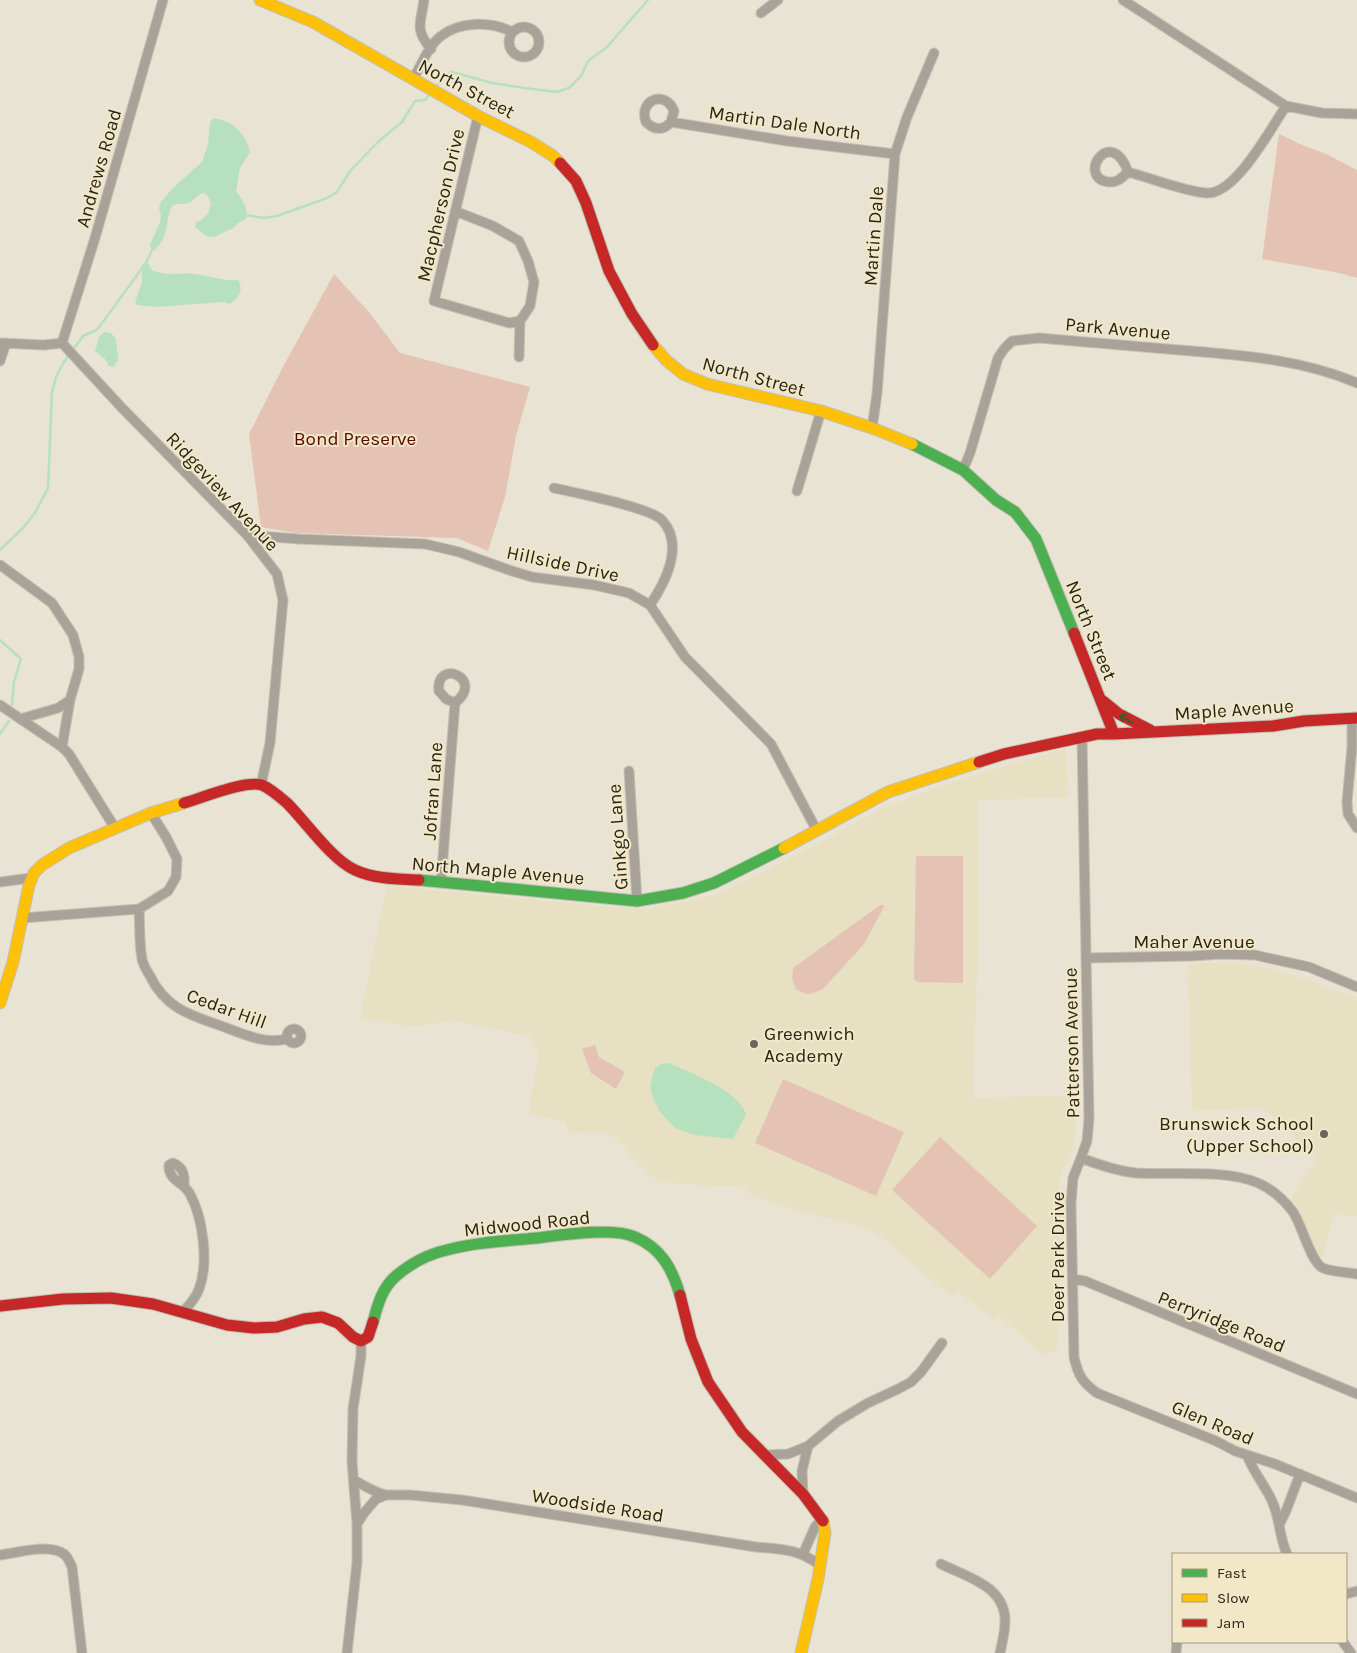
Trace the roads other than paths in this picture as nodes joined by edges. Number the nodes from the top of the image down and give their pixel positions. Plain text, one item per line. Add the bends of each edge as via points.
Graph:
1 (163, 0) edge
2 (260, 0) edge
3 (424, 0) edge
4 (778, 0) edge
5 (1123, 0) edge
6 (761, 13) dead end
7 (512, 32) dead end
8 (431, 49) junction
9 (934, 53) dead end
10 (413, 79) junction
11 (1286, 106) junction
12 (1357, 114) edge
13 (478, 116) junction
14 (671, 122) dead end
15 (895, 154) junction
16 (1128, 172) dead end
17 (455, 211) junction
18 (520, 321) junction
19 (3, 343) edge
20 (68, 349) junction
21 (519, 357) dead end
22 (0, 361) edge
23 (1357, 383) edge
24 (820, 411) junction
25 (872, 428) junction
26 (963, 470) junction
27 (554, 488) dead end
28 (797, 492) dead end
29 (247, 535) junction
30 (0, 565) edge
31 (650, 606) junction
32 (1102, 699) junction
33 (70, 700) junction
34 (455, 703) dead end
35 (0, 705) edge
36 (1354, 718) edge
37 (20, 719) junction
38 (1154, 732) junction
39 (1114, 734) junction
40 (1082, 737) junction
41 (62, 747) junction
42 (629, 771) dead end
43 (261, 785) junction
44 (152, 813) junction
45 (115, 828) junction
46 (1357, 828) edge
47 (817, 831) junction
48 (31, 878) junction
49 (0, 882) edge
50 (442, 882) junction
51 (637, 901) junction
52 (139, 909) junction
53 (22, 918) junction
54 (1086, 958) junction
55 (1357, 987) edge
56 (0, 1003) edge
57 (287, 1038) dead end
58 (1081, 1158) junction
59 (184, 1185) dead end
60 (1357, 1274) edge
61 (1074, 1280) junction
62 (0, 1306) edge
63 (184, 1311) junction
64 (361, 1341) junction
65 (942, 1344) dead end
66 (1074, 1357) joint
67 (1357, 1394) edge
68 (808, 1446) junction
69 (764, 1455) junction
70 (1247, 1455) junction
71 (1300, 1474) junction
72 (354, 1480) junction
73 (803, 1494) junction
74 (386, 1495) junction
75 (1357, 1498) edge
76 (822, 1519) junction
77 (1280, 1523) junction
78 (358, 1524) junction
79 (1287, 1553) edge
80 (803, 1554) junction
81 (0, 1556) edge
82 (940, 1564) dead end
83 (821, 1566) junction
84 (82, 1653) edge
85 (347, 1653) edge
86 (801, 1653) edge
87 (1000, 1653) edge

1 - 20 street, Andrews Road via 95,238
2 - 10 street, North Street via 313,22
3 - 8 street via 419,30
4 - 6 street
5 - 11 street
7 - 8 street via 485,24 469,25 442,35
8 - 10 street
9 - 15 street, Martin Dale
10 - 13 street, North Street
11 - 12 street via 1322,113
11 - 16 street via 1250,162 1223,190 1207,193
13 - 17 street, Macpherson Drive
13 - 24 street, North Street via 553,156 576,182 609,271 648,339 666,360 683,374 707,384
14 - 15 street, Martin Dale North
15 - 25 street, Martin Dale
17 - 18 street via 493,226 519,242 534,282 530,306
17 - 18 street, Macpherson Drive via 434,301 509,323
18 - 21 street
19 - 20 street
19 - 22 street
20 - 29 street, Ridgeview Avenue
23 - 26 street, Park Avenue via 1299,364 1249,356 1039,338 1012,341 998,358
24 - 25 street, North Street
24 - 28 street
25 - 26 street, North Street
26 - 32 street, North Street via 996,500 1015,512 1036,539
27 - 31 street via 646,511 661,520 671,534 673,555 662,587
29 - 31 street, Hillside Drive via 425,544 532,577 628,593
29 - 43 street, Ridgeview Avenue via 277,574 283,600 270,743
30 - 33 street via 52,603 73,635 79,657
31 - 47 street, Hillside Drive via 685,657 771,744
38 -> 32 street via 1119,714
32 - 39 street, North Street
33 - 37 street via 58,708
33 - 41 street
34 - 50 street, Jofran Lane
35 - 37 street
36 - 38 street, Maple Avenue
36 - 46 street via 1347,802 1348,814
37 - 41 street
38 - 39 street, Maple Avenue
39 - 40 street, North Maple Avenue
40 - 47 street, North Maple Avenue via 1004,754 888,792
40 - 54 street, Patterson Avenue
41 - 45 street
42 - 51 street, Ginkgo Lane
43 - 44 street via 244,785
43 - 50 street, North Maple Avenue via 281,798 339,860 354,870 370,876
44 - 45 street
44 - 52 street via 177,859 176,877 168,891
45 - 48 street via 51,858
47 - 51 street, North Maple Avenue via 714,884
48 - 49 street
48 - 53 street
50 - 51 street, North Maple Avenue
52 - 53 street
52 - 57 street, Cedar Hill via 142,960 154,984 168,1001 198,1018 259,1040
53 - 56 street
54 - 55 street, Maher Avenue via 1255,955 1309,967
54 - 58 street, Patterson Avenue via 1089,1119
58 - 60 street via 1116,1170 1225,1176 1267,1187 1293,1213 1318,1265
58 - 61 street, Deer Park Drive via 1074,1178 1071,1204
59 - 63 street via 195,1206 204,1257 199,1289
61 - 66 street, Deer Park Drive
61 - 67 street, Perryridge Road
62 - 63 street via 109,1298
63 - 64 street via 236,1327 251,1328 326,1318 342,1324 353,1338
64 - 69 street, Midwood Road via 368,1336 388,1283 426,1257 473,1244 595,1232 627,1234 653,1247 666,1261 708,1382 742,1432
64 - 72 street via 353,1409
65 - 68 street via 911,1382 838,1421
66 - 70 street, Glen Road via 1080,1377 1097,1393
68 - 69 street via 795,1453
68 - 73 street via 802,1471
69 - 73 street, Midwood Road
70 - 71 street, Glen Road
70 - 77 street
71 - 75 street, Glen Road
71 - 77 street
72 - 74 street, Woodside Road
72 - 78 street
73 - 76 street, Midwood Road
74 - 78 street via 376,1500
74 - 80 street, Woodside Road via 462,1500
76 - 80 street
76 - 83 street via 825,1533
77 - 79 street
78 - 85 street
80 - 83 street, Woodside Road
81 - 84 street via 47,1548 65,1555 72,1567
82 - 87 street via 994,1592 1003,1607 1005,1623
83 - 86 street

